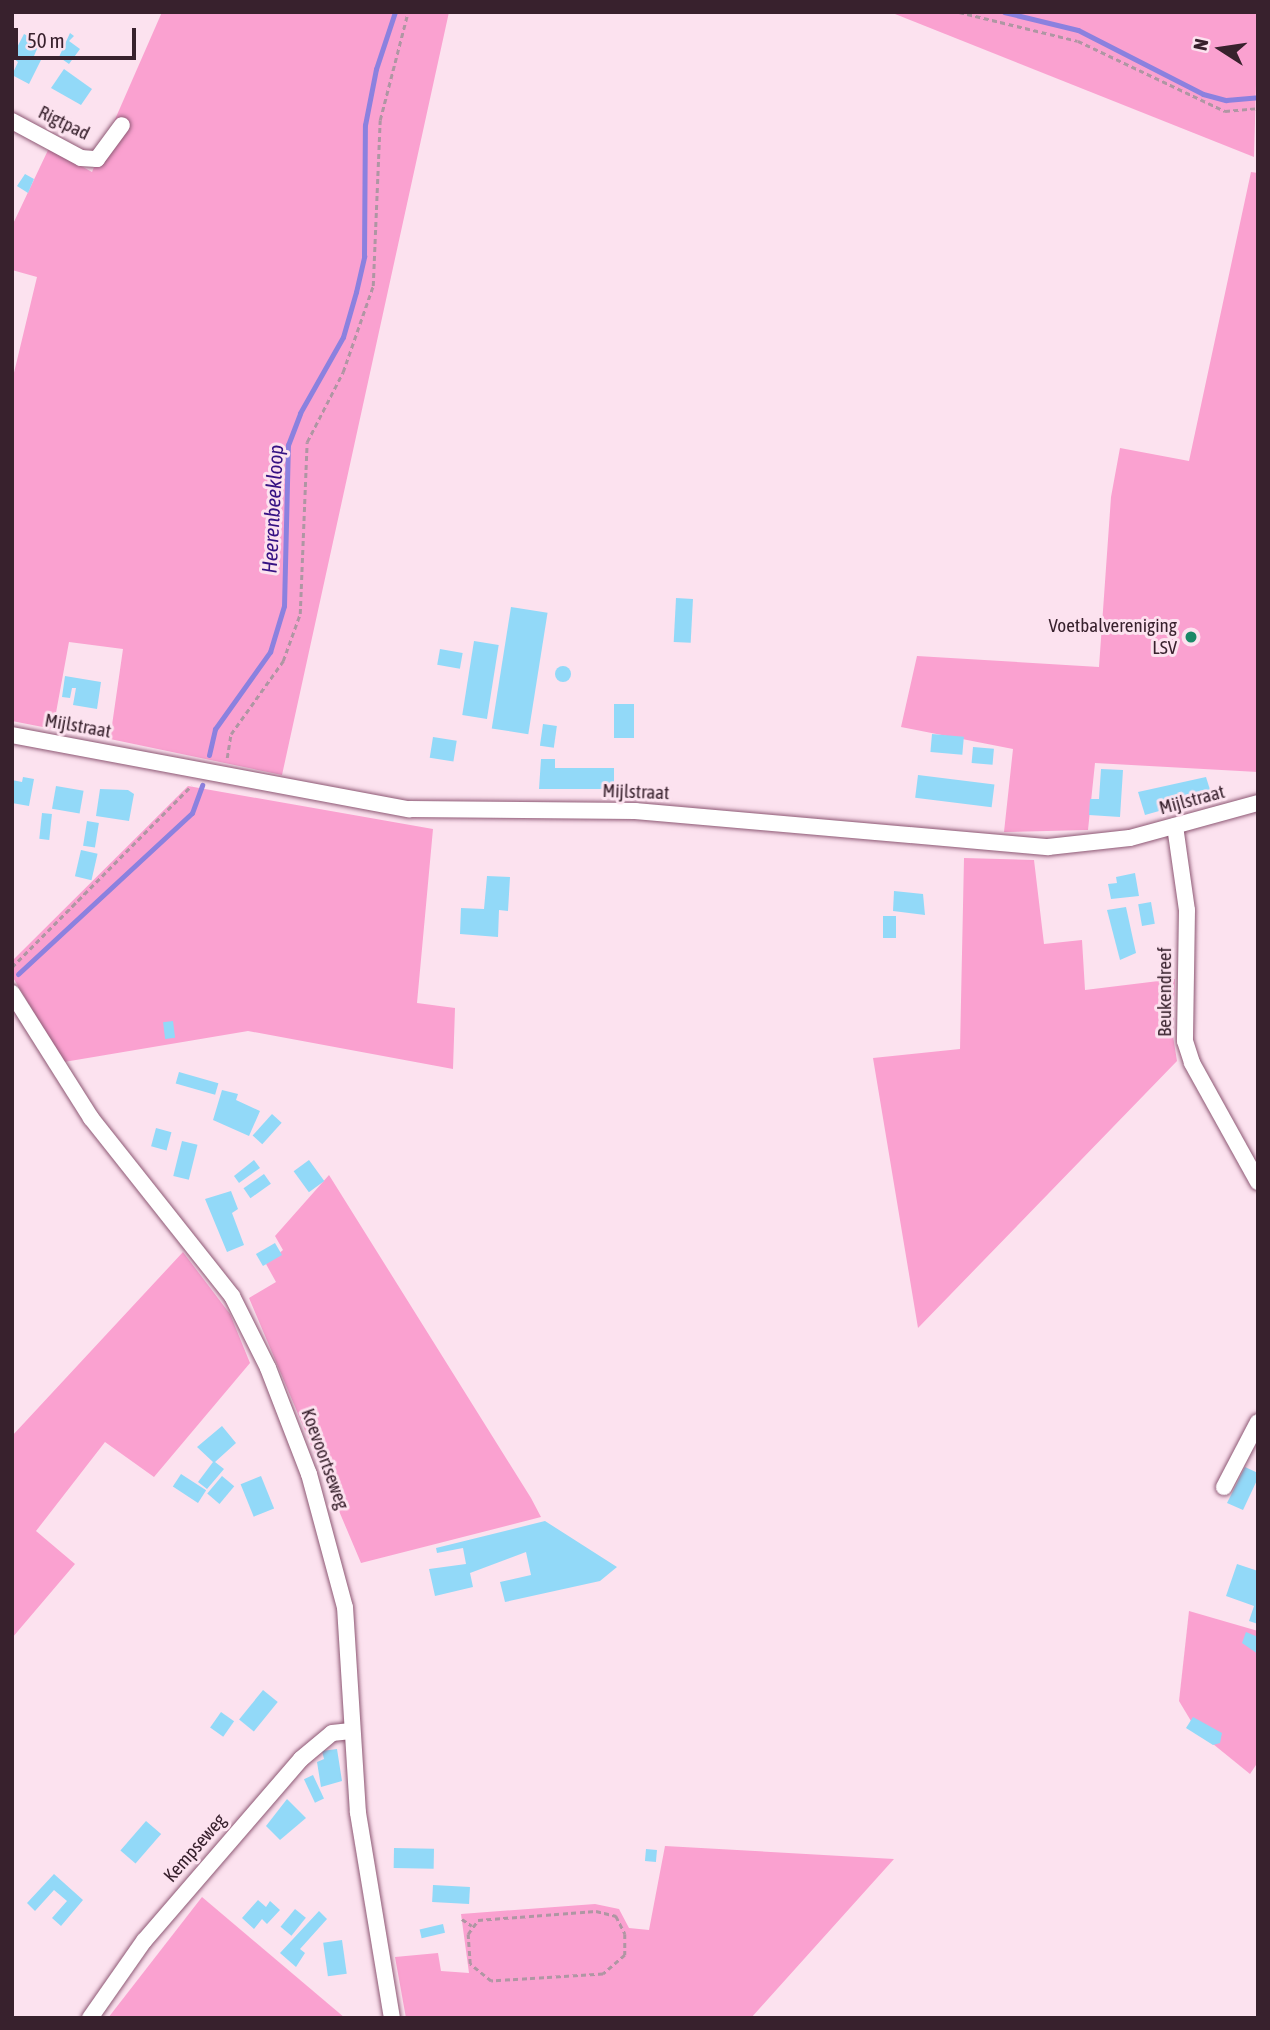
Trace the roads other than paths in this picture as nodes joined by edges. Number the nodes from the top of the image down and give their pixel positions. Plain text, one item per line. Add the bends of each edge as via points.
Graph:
1 (12, 121) edge
2 (122, 125) dead end
3 (12, 736) edge
4 (1258, 803) edge
5 (1175, 827) junction
6 (12, 992) edge
7 (1258, 1182) edge
8 (1258, 1422) edge
9 (1224, 1488) dead end
10 (351, 1731) junction
11 (90, 2018) edge
12 (392, 2018) edge

1 - 2 street, Rigtpad via 81,158 97,159
3 - 5 street, Mijlstraat via 409,809 635,811 1048,847 1083,846
4 - 5 street, Mijlstraat
5 - 7 street, Beukendreef via 1186,910 1185,1041 1192,1063
6 - 10 street, Koevoortseweg via 92,1118 221,1279 268,1368 313,1485 340,1577 348,1635
8 - 9 street
10 - 11 street, Kempseweg via 332,1733 301,1759 151,1932
10 - 12 street, Koevoortseweg via 364,1861

